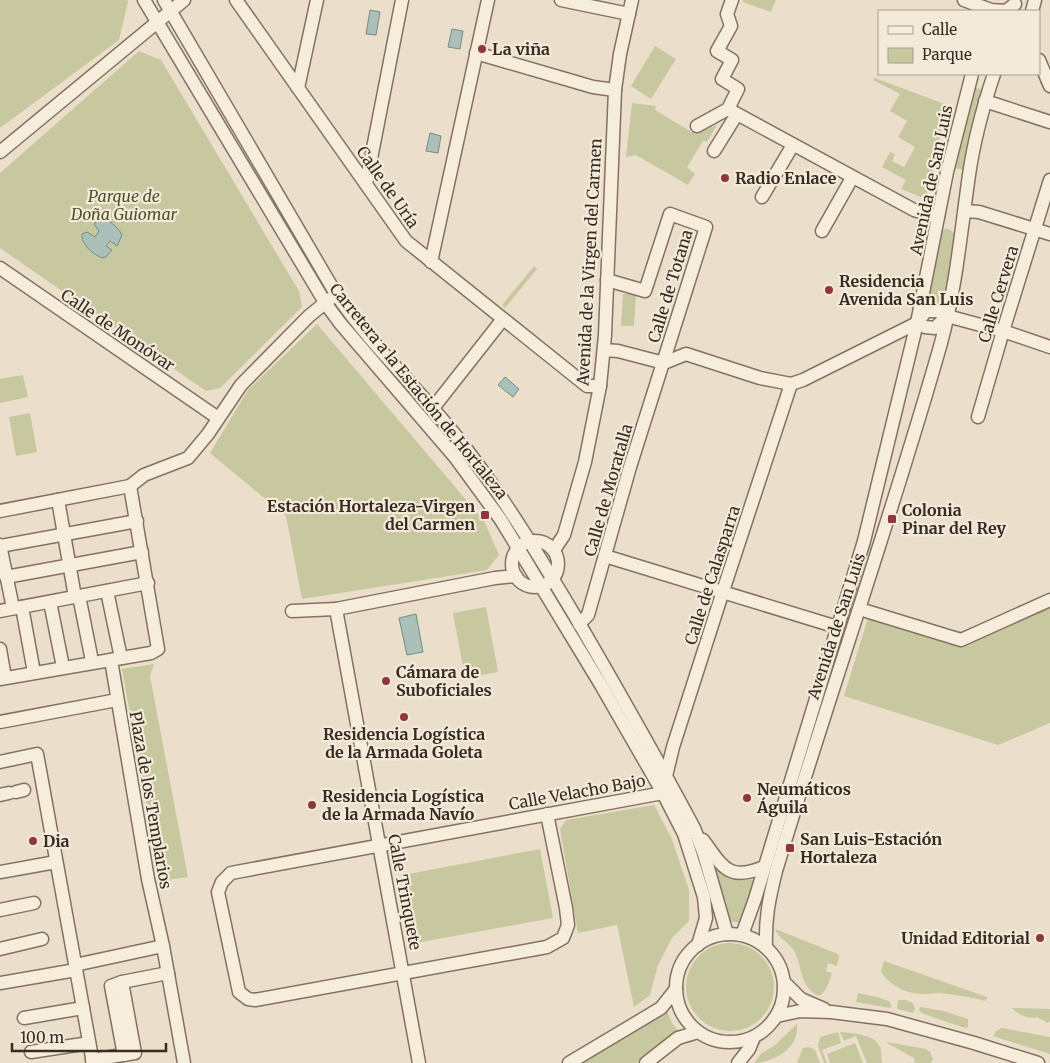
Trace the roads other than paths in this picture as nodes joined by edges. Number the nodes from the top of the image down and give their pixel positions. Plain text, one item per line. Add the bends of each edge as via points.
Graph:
1 (144, 0) edge
2 (184, 0) edge
3 (236, 0) edge
4 (317, 0) edge
5 (402, 0) edge
6 (488, 0) edge
7 (561, 0) edge
8 (632, 0) edge
9 (732, 0) edge
10 (964, 0) edge
11 (166, 5) edge
12 (992, 7) edge
13 (629, 14) junction
14 (156, 22) junction
15 (476, 53) junction
16 (1040, 62) edge
17 (972, 75) edge
18 (994, 75) edge
19 (1050, 86) edge
20 (298, 88) junction
21 (615, 90) junction
22 (985, 101) junction
23 (733, 112) junction
24 (1050, 122) edge
25 (697, 126) dead end
26 (793, 145) junction
27 (714, 151) dead end
28 (0, 152) edge
29 (852, 178) junction
30 (1050, 180) edge
31 (366, 184) junction
32 (762, 197) dead end
33 (965, 211) junction
34 (938, 217) junction
35 (1035, 230) junction
36 (822, 231) dead end
37 (1050, 234) edge
38 (431, 262) junction
39 (0, 268) edge
40 (606, 280) junction
41 (336, 294) junction
42 (326, 304) junction
43 (947, 316) junction
44 (503, 319) junction
45 (918, 323) junction
46 (1003, 331) junction
47 (1050, 347) edge
48 (604, 350) junction
49 (664, 363) junction
50 (791, 384) junction
51 (600, 386) junction
52 (433, 408) junction
53 (978, 417) dead end
54 (218, 418) junction
55 (130, 486) junction
56 (58, 500) junction
57 (0, 511) edge
58 (136, 521) junction
59 (64, 534) junction
60 (0, 546) edge
61 (524, 546) junction
62 (554, 550) junction
63 (142, 552) junction
64 (605, 556) junction
65 (69, 565) junction
66 (516, 576) junction
67 (6, 577) junction
68 (148, 583) junction
69 (547, 583) junction
70 (107, 591) junction
71 (723, 591) junction
72 (77, 596) junction
73 (1050, 600) edge
74 (50, 602) junction
75 (12, 609) edge
76 (336, 609) junction
77 (292, 611) dead end
78 (866, 612) dead end
79 (579, 624) junction
80 (837, 627) junction
81 (0, 649) edge
82 (91, 656) dead end
83 (116, 659) junction
84 (62, 662) dead end
85 (33, 667) dead end
86 (2, 676) edge
87 (117, 700) junction
88 (0, 722) edge
89 (0, 762) edge
90 (666, 776) junction
91 (663, 793) junction
92 (547, 814) junction
93 (694, 828) junction
94 (380, 846) junction
95 (56, 862) junction
96 (764, 867) junction
97 (0, 872) edge
98 (34, 903) dead end
99 (0, 910) edge
100 (727, 934) junction
101 (742, 935) junction
102 (42, 939) dead end
103 (698, 945) junction
104 (164, 946) junction
105 (766, 947) junction
106 (0, 948) edge
107 (76, 967) junction
108 (168, 973) junction
109 (404, 973) junction
110 (0, 983) edge
111 (785, 983) junction
112 (676, 989) junction
113 (83, 1008) junction
114 (831, 1012) junction
115 (778, 1016) junction
116 (24, 1018) dead end
117 (698, 1032) junction
118 (754, 1037) junction
119 (89, 1043) junction
120 (31, 1052) dead end
121 (93, 1062) edge
122 (184, 1063) edge
123 (419, 1063) edge
124 (569, 1063) edge
125 (646, 1063) edge
126 (738, 1063) edge
127 (1038, 1063) edge

1 - 14 street, Carretera a la Estación de Hortaleza
2 - 11 street
3 - 20 street, Calle de Uría
4 - 20 street
5 - 31 street
6 - 15 street
7 - 13 street
8 - 13 street, Avenida de la Virgen del Carmen
9 - 23 street via 727,14 731,26 718,51 732,60 722,79 738,89
10 - 12 street
11 - 14 street
11 - 41 street, Carretera a la Estación de Hortaleza
13 - 21 street, Avenida de la Virgen del Carmen
14 - 28 street
14 - 42 street, Carretera a la Estación de Hortaleza
15 - 21 street
15 - 38 street
16 - 19 street
17 - 34 street, Avenida de San Luis
18 - 22 street, Avenida de San Luis
20 - 31 street, Calle de Uría
21 - 40 street, Avenida de la Virgen del Carmen
22 - 24 street
22 - 33 street, Avenida de San Luis via 976,133
23 - 25 street
23 - 26 street
23 - 27 street
26 - 29 street
26 - 32 street
29 - 34 street via 914,210
29 - 36 street
30 - 35 street, Calle Cervera
31 - 38 street, Calle de Uría via 406,242
33 - 35 street via 979,212
33 - 43 street, Avenida de San Luis
34 - 45 street, Avenida de San Luis
35 - 37 street
35 - 46 street, Calle Cervera
38 - 44 street, Calle de Uría
39 - 54 street, Calle de Monóvar
40 - 48 street, Avenida de la Virgen del Carmen
40 - 49 street, Calle de Totana via 645,291 670,214 706,227
41 - 42 street
41 - 52 street, Carretera a la Estación de Hortaleza via 385,357
42 - 54 street via 309,316 241,385
42 - 61 street, Carretera a la Estación de Hortaleza via 455,457
43 - 45 street via 938,311 926,311
43 - 46 street
43 - 105 street, Avenida de San Luis via 776,871 767,906
44 - 51 street, Calle de Uría via 587,386
44 - 52 street
45 - 50 street
45 - 80 street, Avenida de San Luis via 864,542
46 - 47 street
46 - 53 street, Calle Cervera
48 - 49 street, Calle de Totana
48 - 51 street, Avenida de la Virgen del Carmen
49 - 50 street, Calle de Totana via 686,354 760,378
49 - 64 street, Calle de Moratalla
50 - 71 street, Calle de Calasparra
51 - 62 street, Avenida de la Virgen del Carmen via 585,462 564,535
52 - 61 street, Carretera a la Estación de Hortaleza via 467,450
54 - 55 street via 188,458 144,475
55 - 56 street
55 - 58 street
56 - 57 street
56 - 59 street
58 - 59 street
58 - 63 street
59 - 60 street
59 - 65 street
60 - 67 street
61 - 62 street via 543,542
61 - 66 street via 513,562
61 - 69 street, Carretera a la Estación de Hortaleza
62 - 69 street via 557,573
63 - 65 street
63 - 68 street
64 - 71 street
64 - 79 street, Calle de Moratalla via 588,615
65 - 67 street
65 - 72 street
66 - 69 street via 527,586
66 - 76 street
67 - 75 street
68 - 70 street
68 - 83 street via 158,649 152,653
69 - 79 street, Carretera a la Estación de Hortaleza
69 - 91 street, Carretera a la Estación de Hortaleza
70 - 72 street
70 - 83 street, Plaza de los Templarios
71 - 80 street
71 - 90 street, Calle de Calasparra
72 - 74 street
72 - 82 street
73 - 78 street via 962,640
74 - 75 street
74 - 84 street
75 - 85 street
76 - 77 street
76 - 94 street, Calle Trinquete
79 - 90 street, Carretera a la Estación de Hortaleza
80 - 96 street, Avenida de San Luis
81 - 86 street
83 - 86 street
83 - 87 street, Plaza de los Templarios
87 - 88 street
87 - 104 street, Plaza de los Templarios via 148,878
89 - 95 street via 37,754
90 - 93 street, Carretera a la Estación de Hortaleza
91 - 92 street, Calle Velacho Bajo
91 - 103 street, Carretera a la Estación de Hortaleza via 684,834 704,897 706,918
92 - 94 street, Calle Velacho Bajo
92 - 109 street, Calle Velacho Bajo via 566,908 568,925 563,938 548,947
93 - 96 street, Carretera a la Estación de Hortaleza via 723,866 731,871 749,873
93 - 100 street, Carretera a la Estación de Hortaleza
94 - 109 street, Calle Trinquete
94 - 109 street, Calle Velacho Bajo via 232,873 222,882 218,892 239,992 248,999
95 - 97 street
95 - 107 street
96 - 101 street, Avenida de San Luis
98 - 99 street
100 - 101 street
100 - 103 street via 713,936
101 - 105 street
102 - 106 street
103 - 112 street via 680,968
104 - 107 street
104 - 108 street, Plaza de los Templarios
105 - 111 street via 780,966
107 - 110 street
107 - 113 street
108 - 121 street via 122,982 135,1053
108 - 122 street, Plaza de los Templarios
109 - 123 street, Calle Trinquete
111 - 114 street via 801,999
111 - 115 street
112 - 117 street via 681,1012
112 - 124 street via 661,1008
113 - 116 street
113 - 119 street
114 - 115 street
114 - 127 street via 887,1019
115 - 118 street via 766,1030
117 - 118 street via 706,1038 725,1043
117 - 125 street via 678,1038
118 - 126 street via 749,1050
119 - 120 street
119 - 121 street

